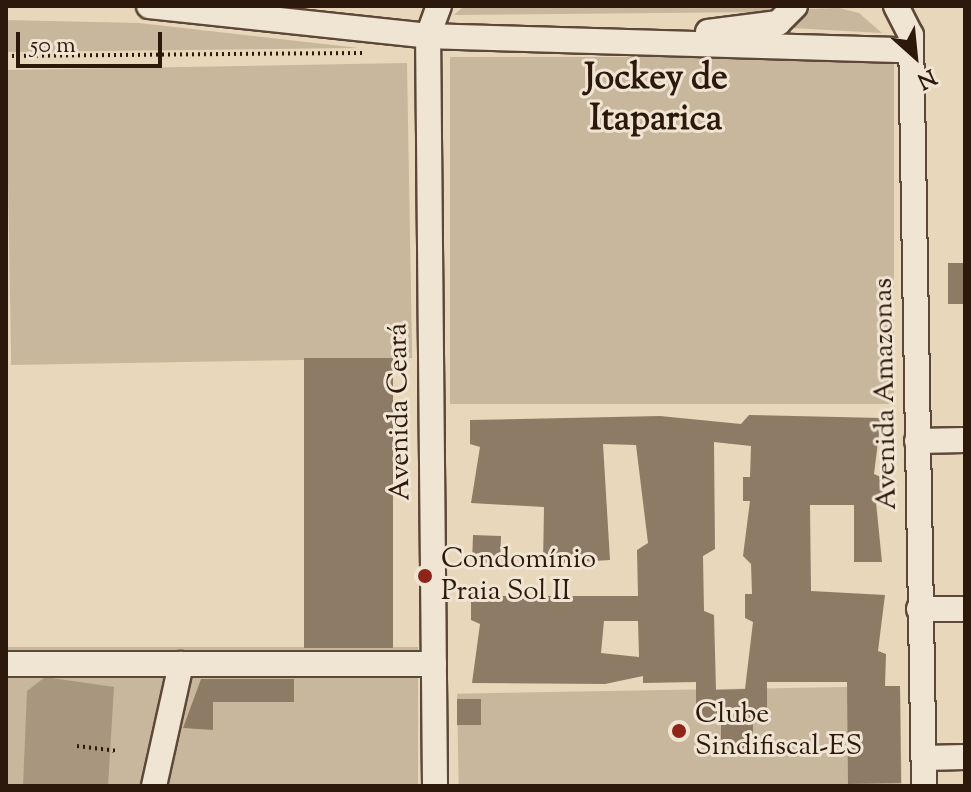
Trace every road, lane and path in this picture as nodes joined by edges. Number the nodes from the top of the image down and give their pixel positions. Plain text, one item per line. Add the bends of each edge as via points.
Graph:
1 (149, 6) edge
2 (439, 6) edge
3 (795, 6) edge
4 (896, 6) edge
5 (428, 36) junction
6 (623, 42) junction
7 (911, 50) junction
8 (377, 53) dead end
9 (6, 56) edge
10 (965, 440) edge
11 (917, 441) junction
12 (919, 609) junction
13 (965, 609) edge
14 (6, 664) edge
15 (181, 664) junction
16 (434, 664) junction
17 (77, 746) dead end
18 (118, 751) dead end
19 (965, 757) edge
20 (924, 758) junction
21 (154, 786) edge
22 (435, 786) edge
23 (924, 786) edge

1 - 5 street
2 - 5 street
3 - 6 street via 769,25
4 - 7 street, Avenida Amazonas via 909,25
5 - 6 street
5 - 16 street, Avenida Ceará
6 - 7 street
7 - 11 street, Avenida Amazonas
8 - 9 path
10 - 11 street
11 - 12 street, Avenida Amazonas
12 - 13 street
12 - 20 street, Avenida Amazonas
14 - 15 street
15 - 16 street
15 - 21 street
16 - 22 street, Avenida Ceará
17 - 18 path
19 - 20 street
20 - 23 street, Avenida Amazonas

